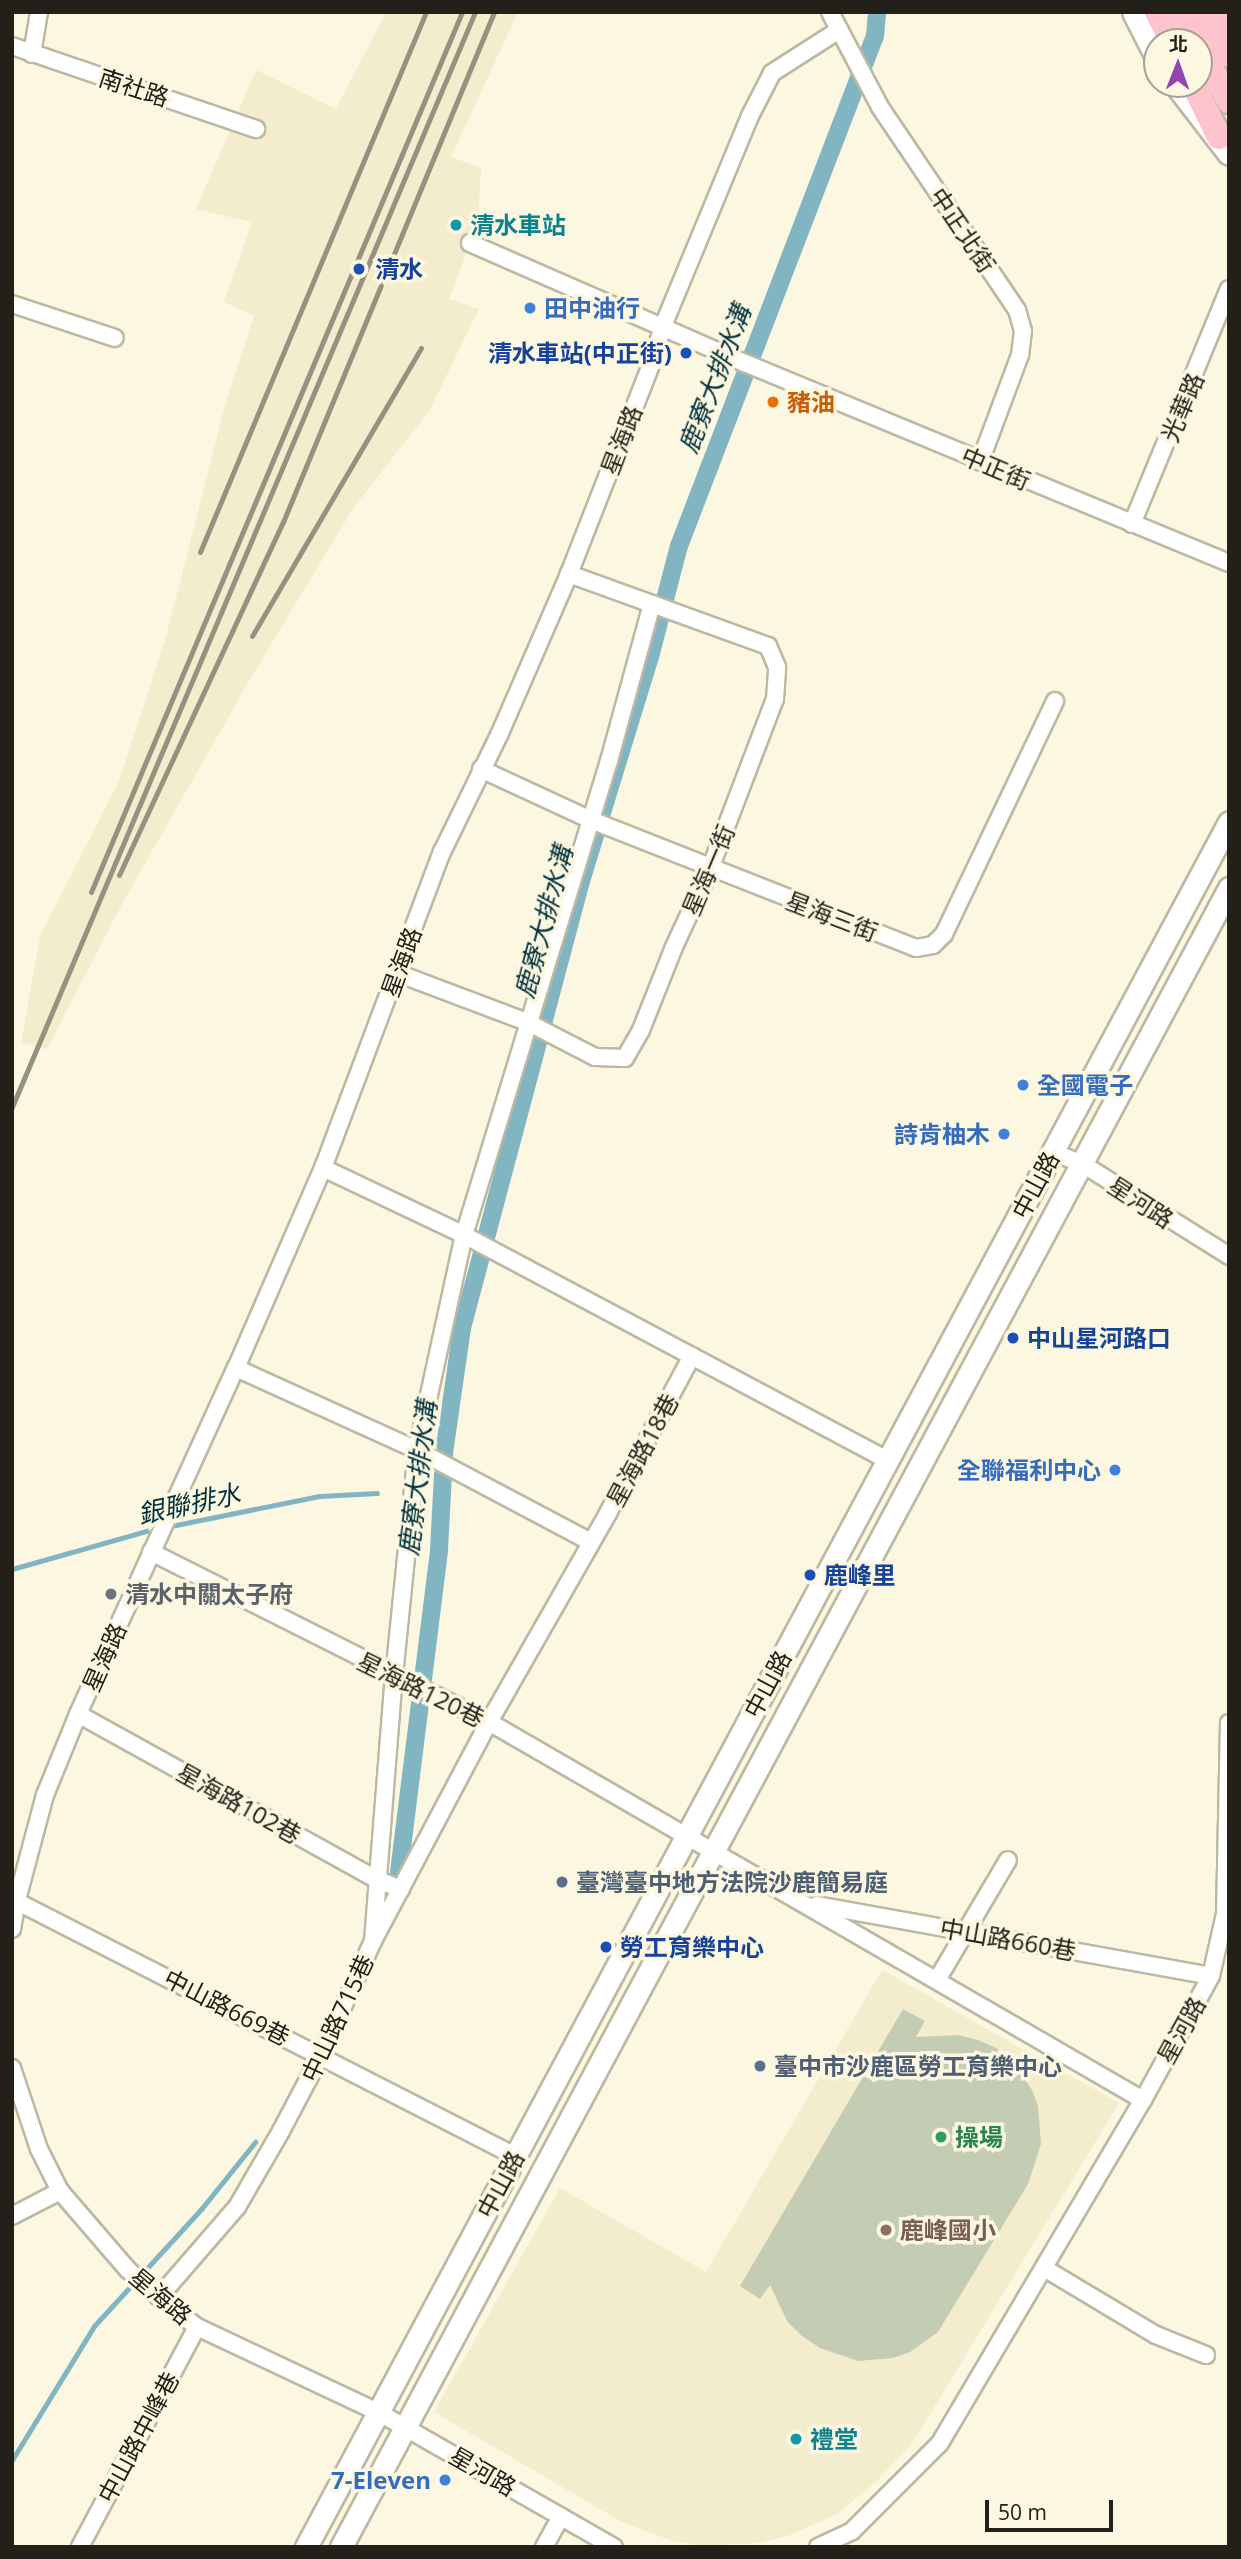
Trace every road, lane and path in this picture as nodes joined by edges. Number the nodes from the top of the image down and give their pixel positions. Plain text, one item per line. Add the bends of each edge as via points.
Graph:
1 (39, 12) edge
2 (830, 12) edge
3 (1133, 12) edge
4 (1157, 12) edge
5 (1180, 12) edge
6 (1205, 12) edge
7 (1165, 28) edge
8 (1189, 28) edge
9 (839, 30) junction
10 (1143, 32) edge
11 (12, 46) edge
12 (32, 54) junction
13 (1229, 55) edge
14 (1213, 72) edge
15 (1185, 98) edge
16 (1200, 98) edge
17 (1229, 101) edge
18 (256, 129) dead end
19 (1224, 146) edge
20 (470, 243) dead end
21 (1229, 289) edge
22 (12, 304) edge
23 (663, 326) junction
24 (116, 338) dead end
25 (980, 462) junction
26 (1132, 524) junction
27 (1229, 563) edge
28 (569, 574) junction
29 (652, 604) junction
30 (1055, 701) dead end
31 (481, 769) junction
32 (591, 820) junction
33 (1229, 822) edge
34 (710, 869) junction
35 (1229, 888) edge
36 (397, 973) junction
37 (529, 1023) junction
38 (1052, 1152) junction
39 (1081, 1163) junction
40 (323, 1168) junction
41 (464, 1236) junction
42 (1229, 1256) edge
43 (692, 1356) junction
44 (236, 1368) junction
45 (417, 1450) junction
46 (887, 1460) junction
47 (591, 1542) junction
48 (151, 1552) junction
49 (394, 1676) junction
50 (78, 1714) junction
51 (489, 1722) junction
52 (1229, 1723) edge
53 (687, 1835) junction
54 (713, 1850) junction
55 (1008, 1860) dead end
56 (376, 1880) junction
57 (401, 1889) junction
58 (14, 1899) edge
59 (804, 1903) junction
60 (12, 1928) edge
61 (966, 1932) junction
62 (373, 1941) junction
63 (1211, 1976) junction
64 (937, 1980) junction
65 (321, 2055) junction
66 (12, 2068) edge
67 (1143, 2100) junction
68 (515, 2156) junction
69 (60, 2191) junction
70 (12, 2216) edge
71 (1044, 2268) junction
72 (159, 2297) junction
73 (197, 2327) junction
74 (1206, 2355) dead end
75 (378, 2412) junction
76 (405, 2426) junction
77 (561, 2516) junction
78 (80, 2547) edge
79 (306, 2547) edge
80 (341, 2547) edge
81 (544, 2547) edge
82 (614, 2547) edge
83 (818, 2547) edge

1 - 12 street
2 - 9 street, 中正北街
3 - 10 street
4 - 7 main road
5 - 8 main road
6 - 13 main road
9 - 23 street, 星海路 via 772,73
9 - 25 street, 中正北街 via 880,107 1017,310 1023,331 1020,355
11 - 12 street, 南社路
12 - 18 street, 南社路
14 - 17 main road
15 - 19 street
16 - 19 main road
20 - 23 street
21 - 26 street, 光華路
22 - 24 street
23 - 25 street, 中正街
23 - 28 street, 星海路
25 - 26 street, 中正街
26 - 27 street, 中正街
28 - 29 street, 星海一街
28 - 31 street, 星海路
29 - 32 street
29 - 34 street, 星海一街 via 768,646 777,667 775,699
30 - 34 street, 星海三街 via 944,934 933,945 916,948
31 - 32 street, 星海三街
31 - 36 street, 星海路 via 442,852
32 - 34 street, 星海三街
32 - 37 street
33 - 38 street, 中山路
34 - 37 street, 星海一街 via 625,1059 595,1057
35 - 39 street, 中山路
36 - 37 street, 星海一街
36 - 40 street, 星海路
37 - 41 street
38 - 39 street, 星河路
38 - 46 street, 中山路
39 - 42 street, 星河路
39 - 54 street, 中山路
40 - 41 street
40 - 44 street, 星海路
41 - 43 street
41 - 45 street
43 - 46 street
43 - 47 street, 星海路18巷
44 - 45 street
44 - 48 street, 星海路
45 - 47 street
45 - 49 street
46 - 53 street, 中山路
47 - 51 street, 星海路18巷
48 - 49 street, 星海路120巷
48 - 50 street, 星海路
49 - 51 street, 星海路120巷
49 - 56 street
50 - 56 street, 星海路102巷
50 - 58 street, 星海路 via 45,1795
51 - 53 street, 星海路120巷
51 - 57 street, 中山路715巷
52 - 63 street, 星河路 via 1225,1914
53 - 54 street, 中山路660巷
53 - 68 street, 中山路
54 - 59 street, 中山路660巷
54 - 76 street, 中山路
55 - 61 street
56 - 57 street, 星海路102巷
56 - 62 street
57 - 62 street, 中山路715巷
58 - 60 street, 星海路
58 - 65 street, 中山路669巷
59 - 61 street, 中山路660巷
59 - 64 street, 中山路660巷
61 - 63 street, 中山路660巷
61 - 64 street
62 - 65 street, 中山路715巷
63 - 67 street, 星河路
64 - 67 street, 中山路660巷
65 - 68 street, 中山路669巷
65 - 72 street, 中山路715巷 via 237,2207
66 - 69 street, 星海路 via 39,2149
67 - 71 street, 星河路
68 - 75 street, 中山路
69 - 70 street
69 - 72 street, 星海路 via 127,2269
71 - 74 street via 1156,2334
71 - 83 street, 星河路 via 940,2443 852,2531
72 - 73 street, 星海路
73 - 75 street, 星海路
73 - 78 street, 中山路中峰巷
75 - 76 street, 星海路
75 - 79 street, 中山路
76 - 77 street, 星河路
76 - 80 street, 中山路
77 - 81 street
77 - 82 street, 星河路

